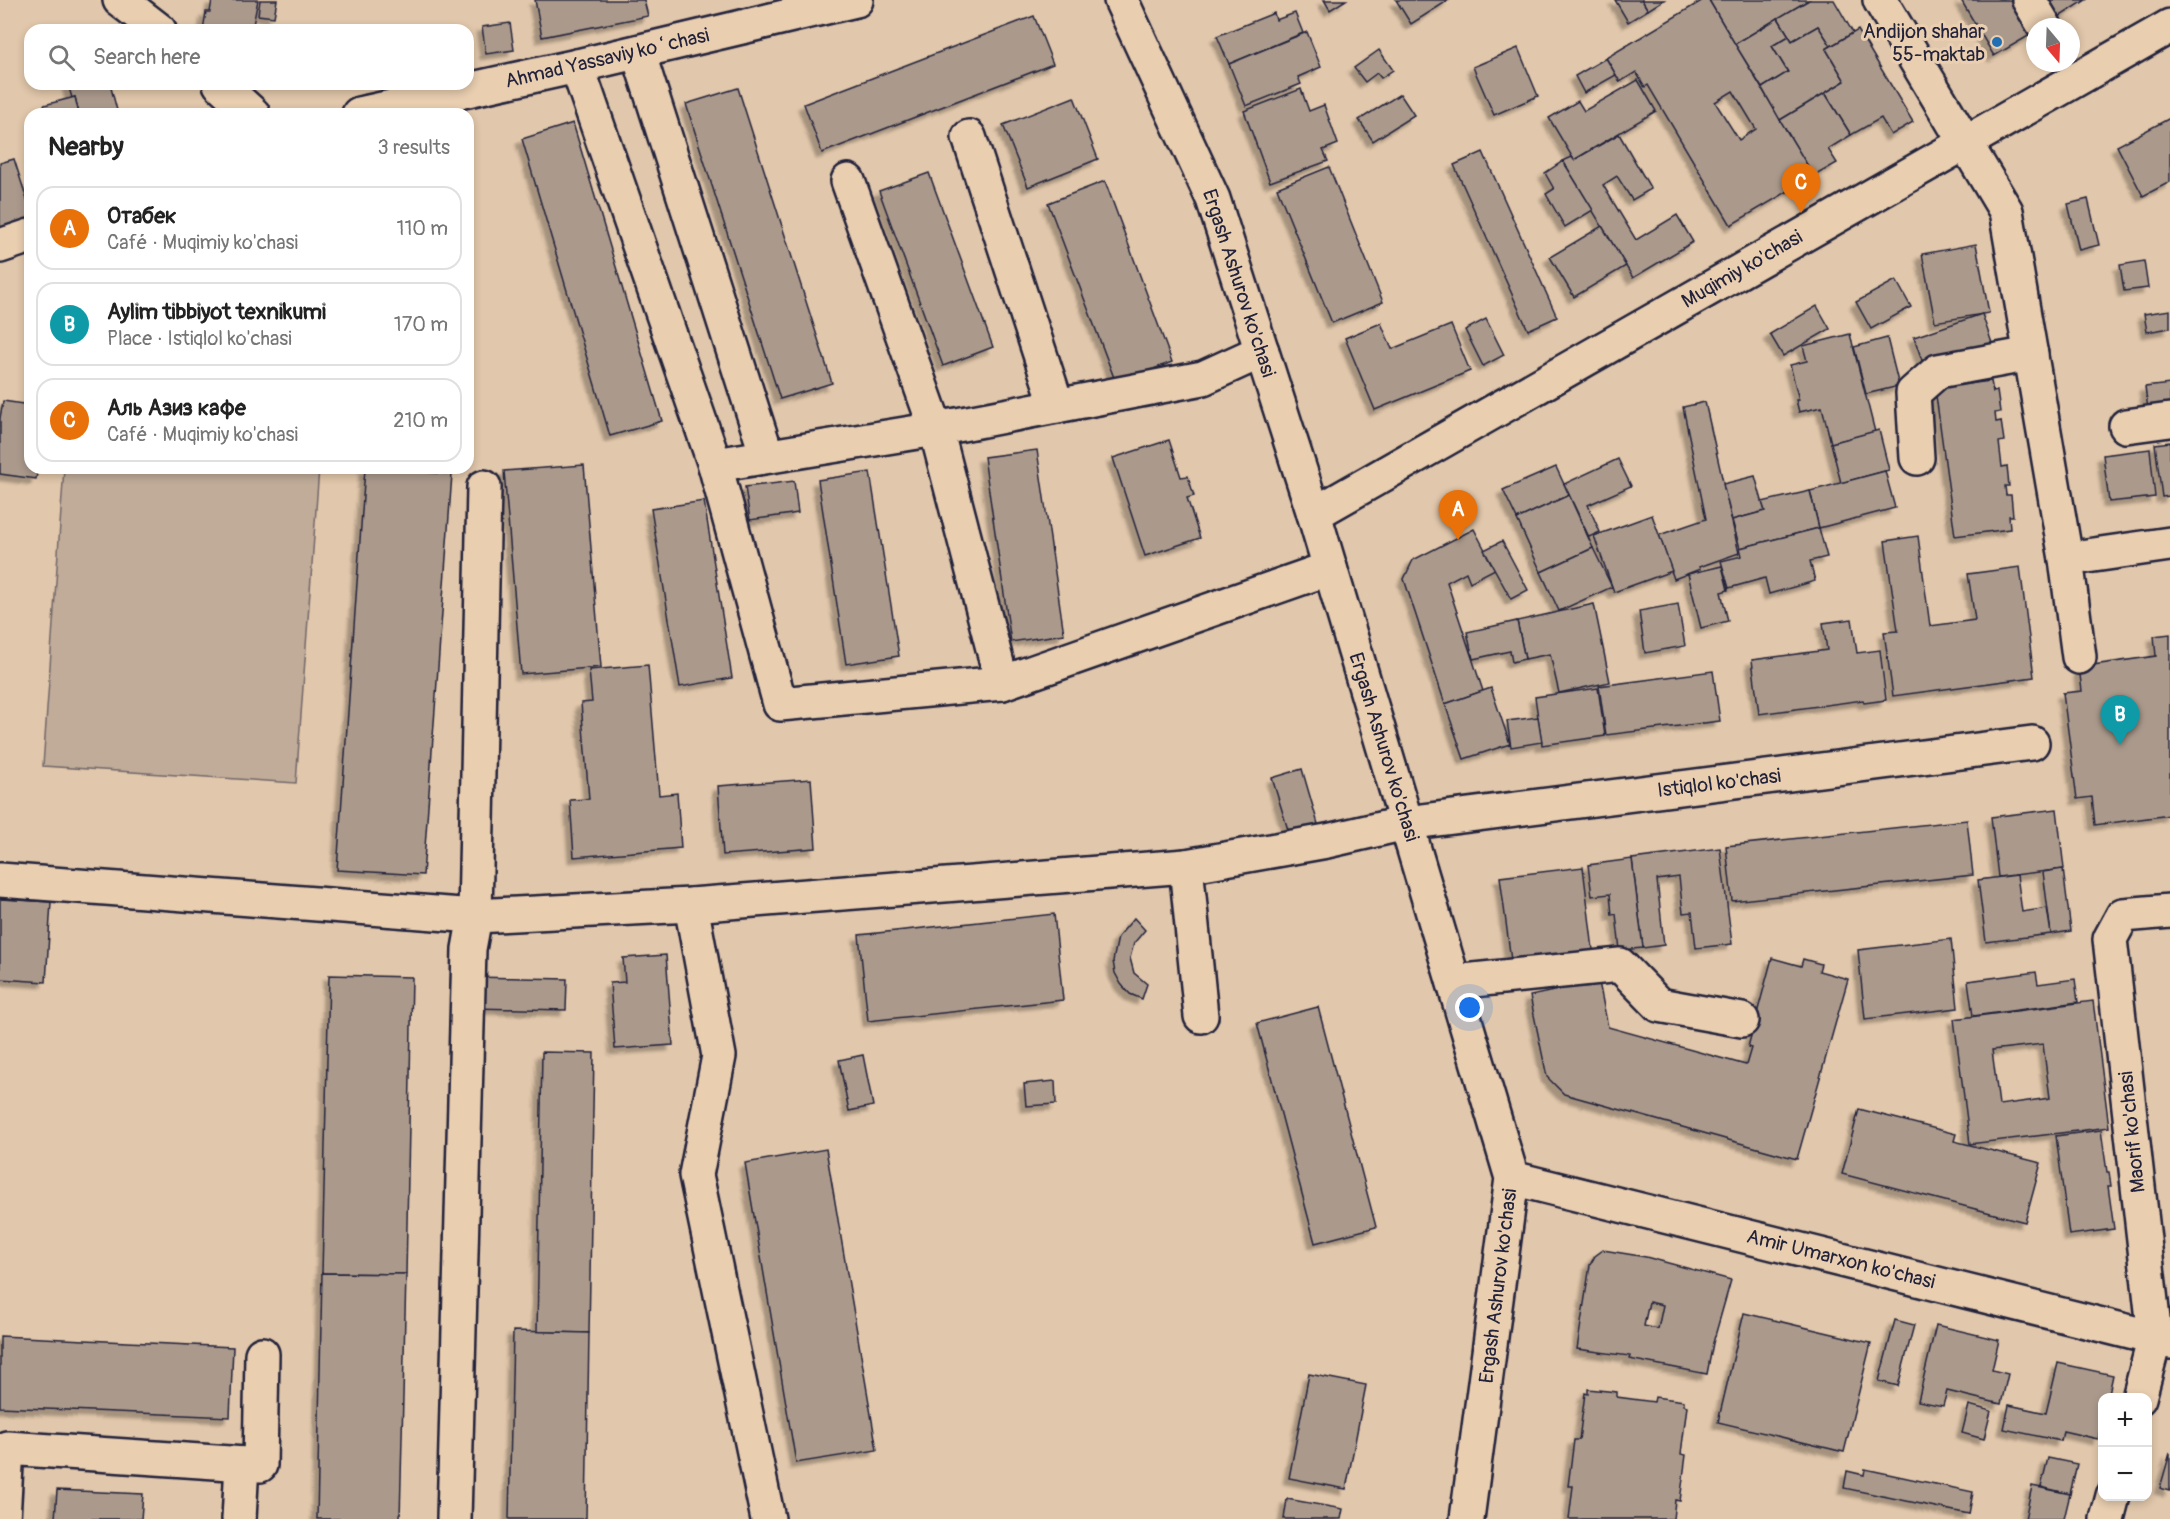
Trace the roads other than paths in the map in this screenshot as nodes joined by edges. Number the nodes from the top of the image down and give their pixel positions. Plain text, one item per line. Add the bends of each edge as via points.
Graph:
1 (120, 0) edge
2 (160, 0) edge
3 (856, 0) edge
4 (1122, 0) edge
5 (1880, 0) edge
6 (2029, 0) edge
7 (2040, 18) edge
8 (151, 24) edge
9 (159, 24) edge
10 (2170, 27) edge
11 (638, 52) junction
12 (578, 66) junction
13 (2080, 67) edge
14 (2070, 72) edge
15 (474, 89) edge
16 (227, 90) edge
17 (468, 90) edge
18 (246, 108) edge
19 (386, 108) edge
20 (969, 137) dead end
21 (1965, 142) junction
22 (848, 181) dead end
23 (24, 238) edge
24 (0, 246) edge
25 (1262, 351) junction
26 (2031, 354) junction
27 (1058, 406) junction
28 (2170, 420) edge
29 (2126, 426) dead end
30 (936, 429) junction
31 (767, 456) junction
32 (1917, 458) dead end
33 (715, 465) junction
34 (484, 487) dead end
35 (1314, 514) junction
36 (2170, 543) edge
37 (2066, 559) junction
38 (1330, 568) junction
39 (2079, 657) dead end
40 (1002, 683) junction
41 (2032, 743) dead end
42 (1406, 823) junction
43 (1186, 867) junction
44 (0, 880) edge
45 (691, 905) junction
46 (2170, 911) edge
47 (475, 916) junction
48 (1454, 982) junction
49 (1200, 1016) dead end
50 (1742, 1020) dead end
51 (1512, 1178) junction
52 (2163, 1340) edge
53 (262, 1354) dead end
54 (2141, 1393) edge
55 (4, 1448) edge
56 (242, 1464) junction
57 (2112, 1501) edge
58 (3, 1519) edge
59 (239, 1519) edge
60 (454, 1519) edge
61 (768, 1519) edge
62 (1467, 1519) edge
63 (2107, 1519) edge

1 - 8 street
2 - 9 street
3 - 11 street, Ahmad Yassaviy koʻchasi
4 - 25 street, Ergash Ashurov ko'chasi via 1213,199
5 - 21 street
6 - 7 street
10 - 13 street, Muqimiy ko'chasi
11 - 12 street, Ahmad Yassaviy koʻchasi
11 - 31 street
12 - 15 street, Ahmad Yassaviy koʻchasi
12 - 33 street
14 - 21 street, Muqimiy ko'chasi
16 - 18 street
17 - 19 street, Ahmad Yassaviy koʻchasi
20 - 27 street
21 - 26 street via 2006,211
21 - 35 street, Muqimiy ko'chasi
22 - 30 street
23 - 24 street
25 - 27 street via 1203,378
25 - 35 street, Ergash Ashurov ko'chasi
26 - 32 street via 1938,371 1913,393
26 - 37 street
27 - 30 street
28 - 29 street
30 - 31 street
30 - 40 street
31 - 33 street
33 - 40 street via 780,704
34 - 47 street
35 - 38 street, Ergash Ashurov ko'chasi
36 - 37 street
37 - 39 street
38 - 40 street
38 - 42 street, Ergash Ashurov ko'chasi
41 - 42 street, Istiqlol ko'chasi
42 - 43 street, Istiqlol ko'chasi
42 - 48 street, Ergash Ashurov ko'chasi
43 - 45 street, Istiqlol ko'chasi
43 - 49 street
44 - 47 street, Istiqlol ko'chasi
45 - 47 street, Istiqlol ko'chasi
45 - 61 street via 719,1056 696,1175
46 - 52 street, Maorif ko'chasi via 2123,915 2110,939
47 - 60 street via 469,949
48 - 50 street via 1620,965 1659,1005
48 - 51 street, Ergash Ashurov ko'chasi
51 - 52 street, Amir Umarxon ko'chasi
51 - 62 street, Ergash Ashurov ko'chasi
52 - 54 street, Maorif ko'chasi
53 - 56 street via 260,1466
55 - 56 street
55 - 58 street
56 - 59 street
57 - 63 street

